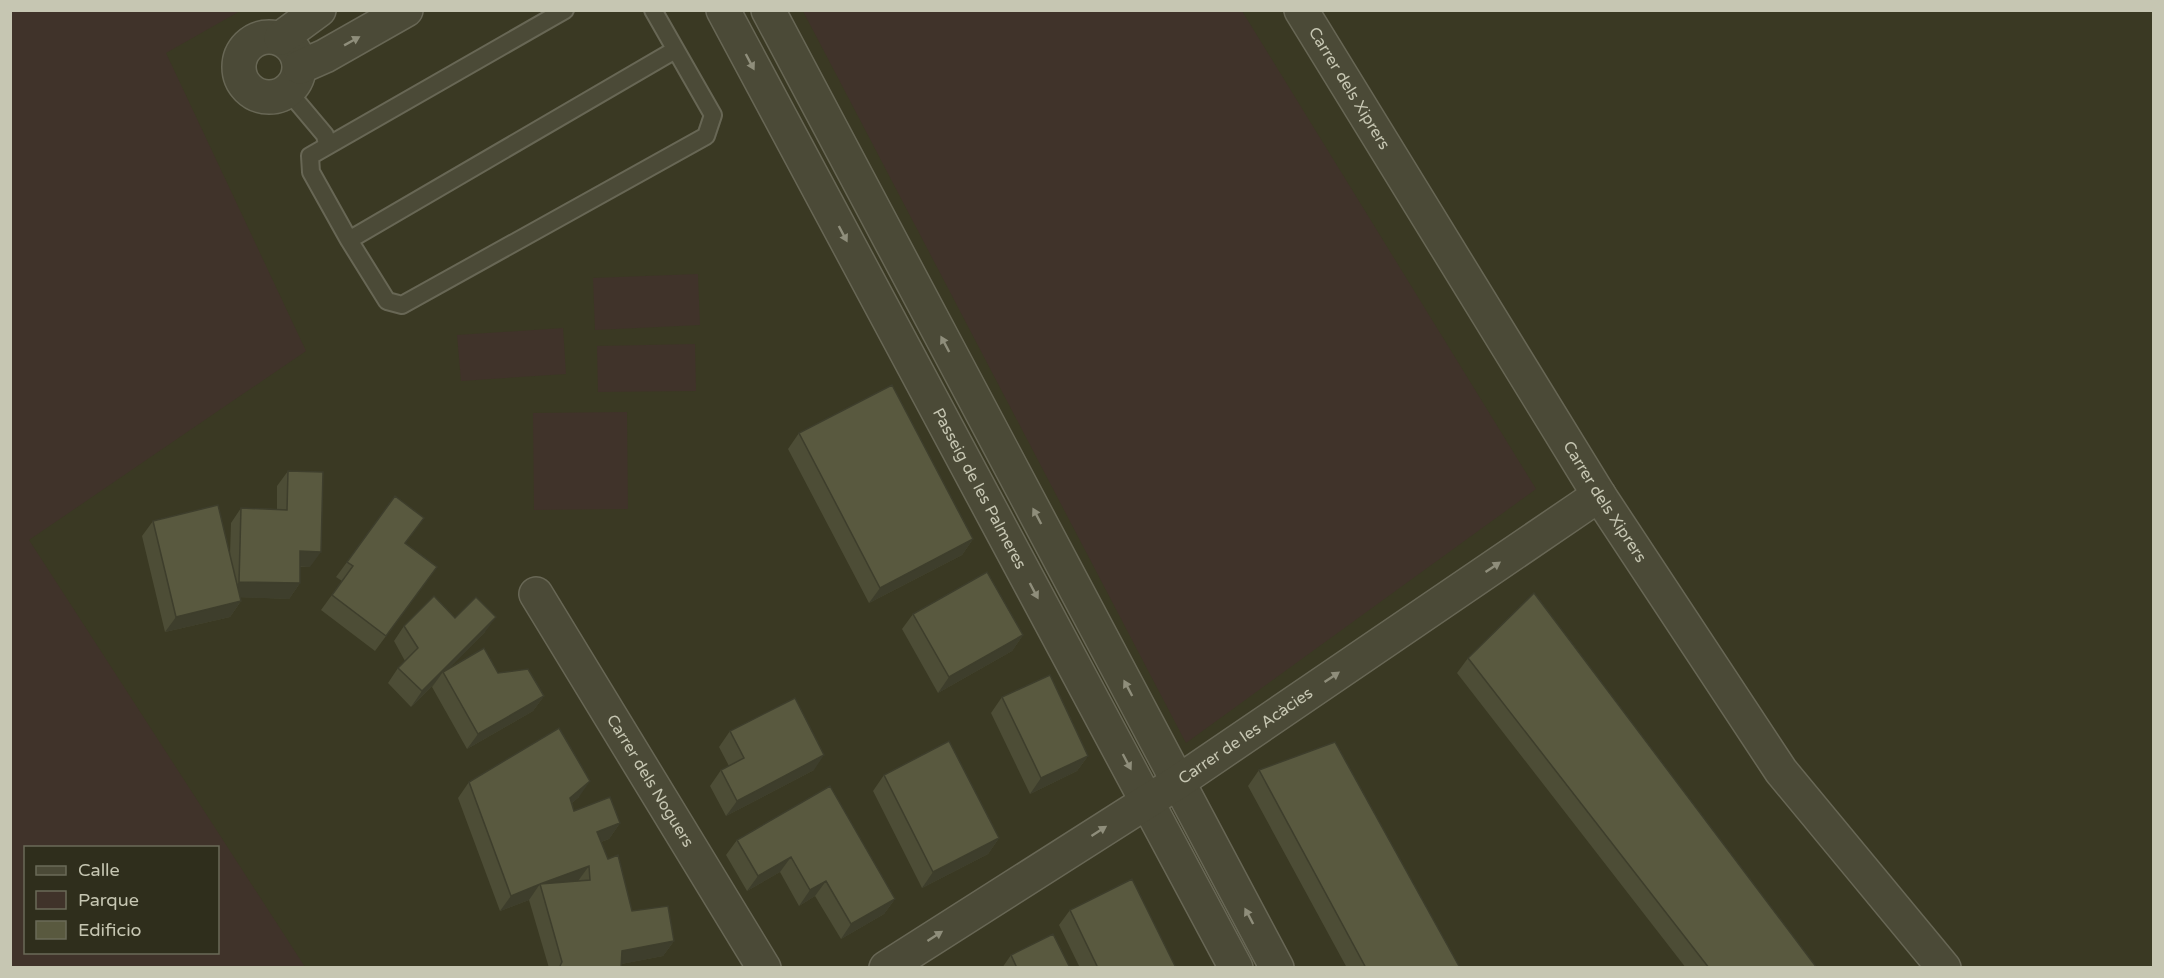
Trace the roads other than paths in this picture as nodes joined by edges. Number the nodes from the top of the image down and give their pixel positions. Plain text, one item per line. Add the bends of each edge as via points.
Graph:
1 (319, 10) edge
2 (405, 10) edge
3 (566, 10) edge
4 (652, 10) edge
5 (723, 10) edge
6 (768, 10) edge
7 (1301, 10) edge
8 (281, 38) junction
9 (675, 50) junction
10 (294, 79) junction
11 (327, 145) junction
12 (349, 240) junction
13 (1599, 495) junction
14 (536, 594) dead end
15 (1178, 782) junction
16 (1147, 800) junction
17 (764, 968) edge
18 (886, 968) edge
19 (1236, 968) edge
20 (1277, 968) edge
21 (1944, 968) edge

1 - 8 street
10 -> 2 street via 325,56
3 - 11 lane
4 - 9 lane
5 -> 16 street, Passeig de les Palmeres
15 -> 6 street
7 - 13 street, Carrer dels Xiprers
8 - 10 street via 296,52
8 - 10 street via 265,37 246,46 239,64 241,76 253,93 268,98 278,96
9 - 12 lane
9 - 12 lane via 713,115 706,136 402,305 387,301
10 - 11 lane
11 - 12 lane via 310,156 311,172
15 -> 13 street, Carrer de les Acàcies
13 - 21 street, Carrer dels Xiprers via 1781,771
14 - 17 street, Carrer dels Noguers
15 - 16 street, Carrer de les Acàcies
20 -> 15 street
18 -> 16 street, Carrer de les Acàcies
16 - 19 street, Passeig de les Palmeres

